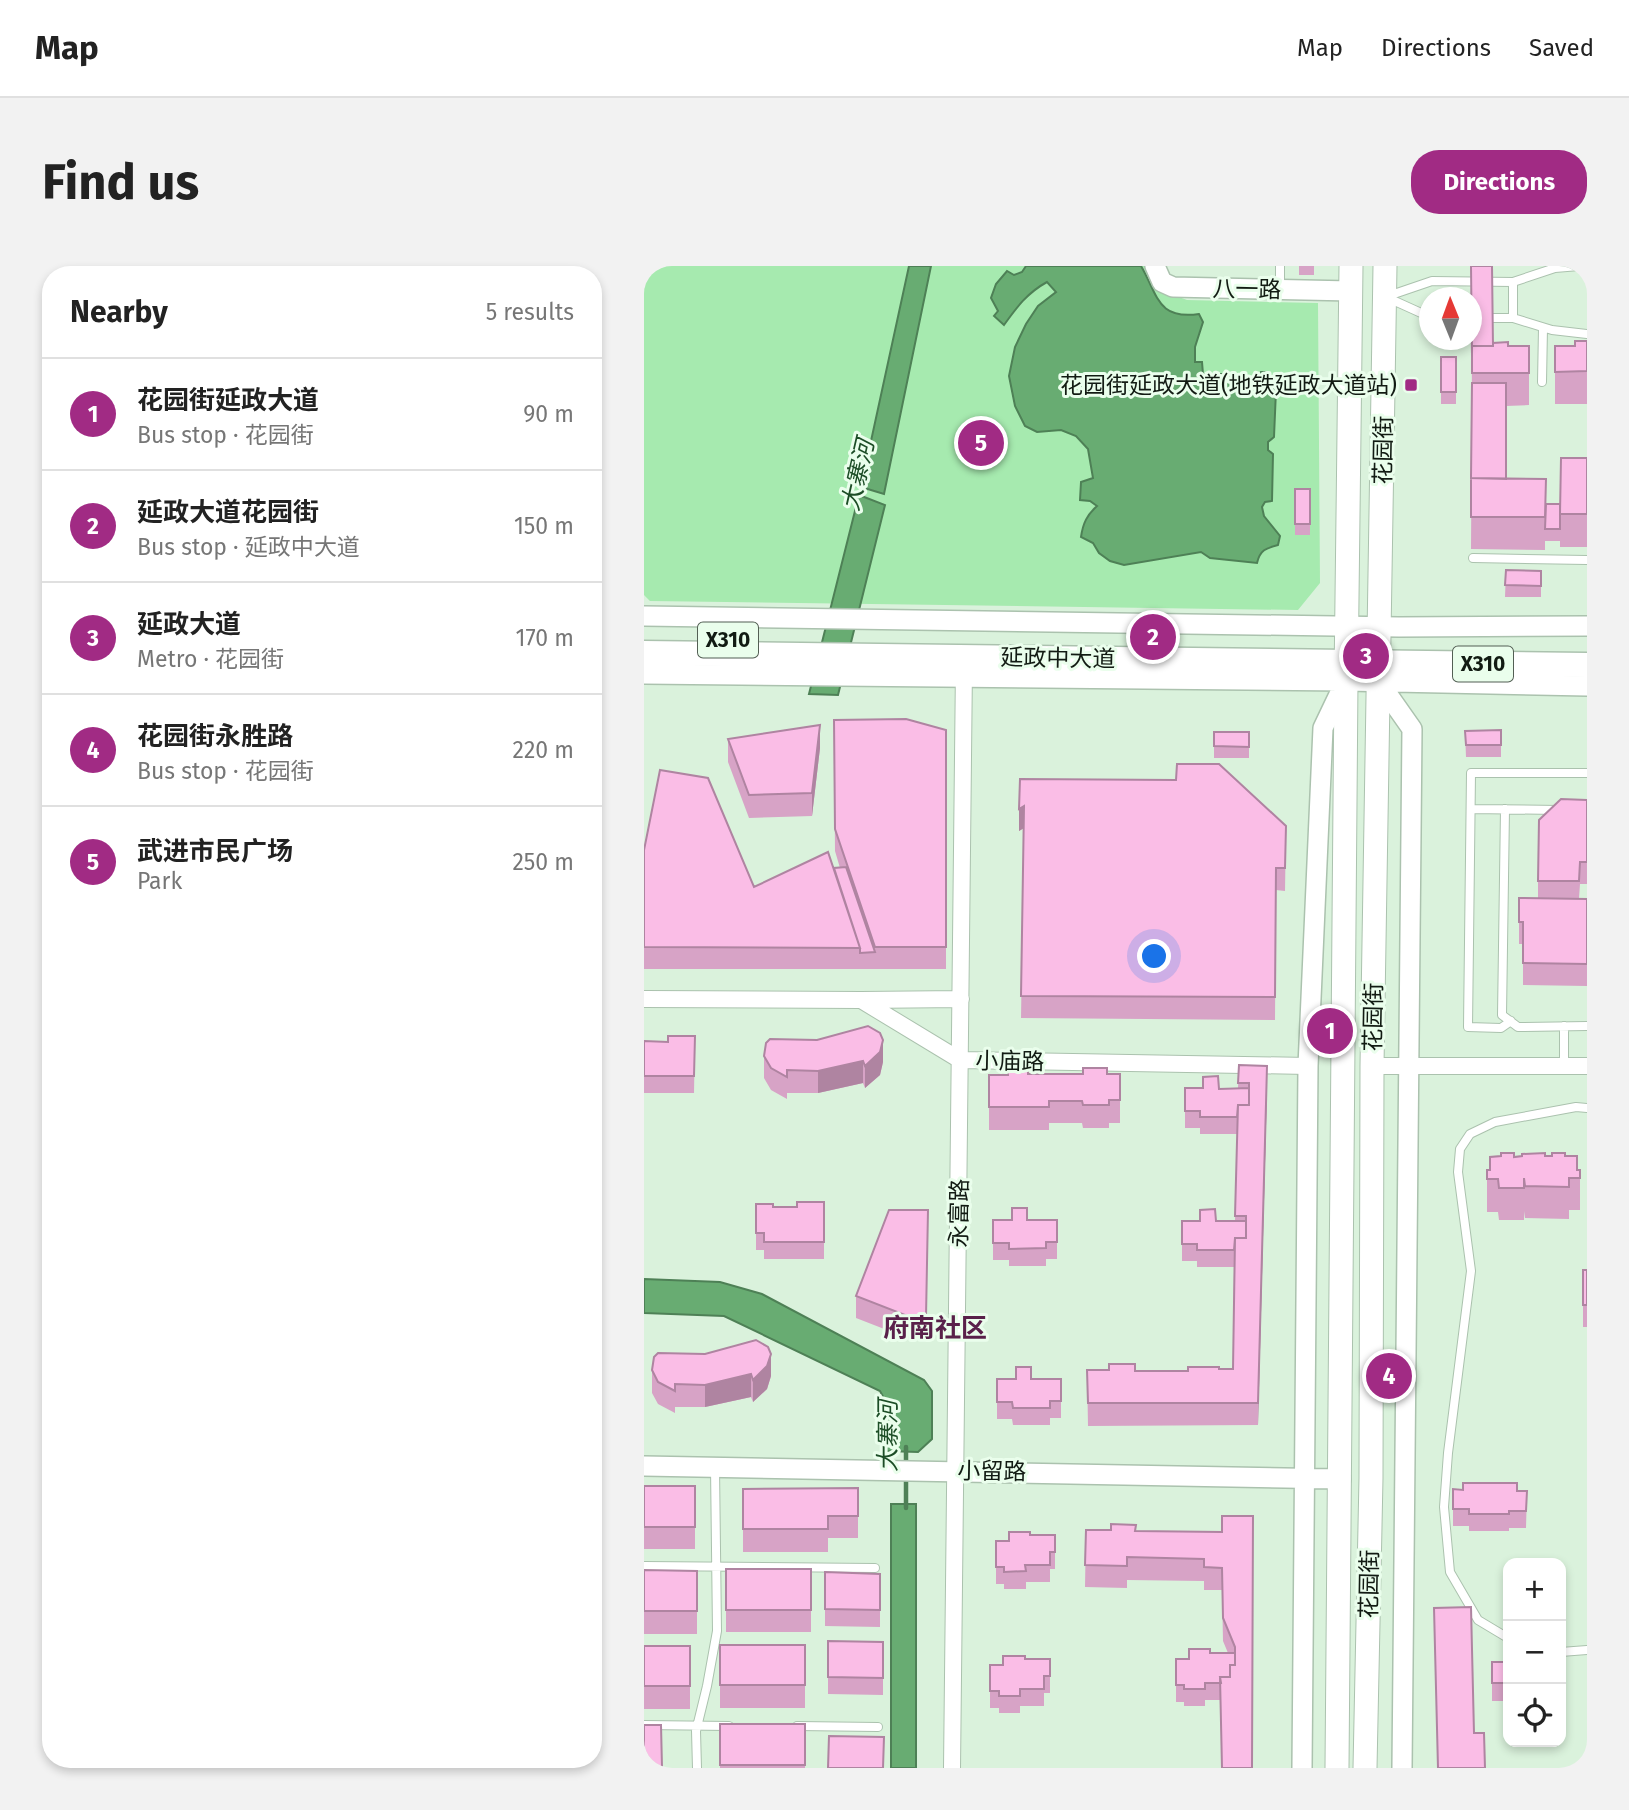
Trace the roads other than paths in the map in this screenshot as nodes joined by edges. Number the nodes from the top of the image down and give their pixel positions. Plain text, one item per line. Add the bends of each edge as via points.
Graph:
1 (1155, 266) edge
2 (1280, 266) edge
3 (1352, 266) edge
4 (1385, 266) edge
5 (1579, 266) edge
6 (1513, 282) junction
7 (1280, 290) junction
8 (1351, 291) junction
9 (1385, 297) junction
10 (1419, 312) edge
11 (1482, 318) edge
12 (1513, 318) junction
13 (1543, 328) junction
14 (1587, 334) edge
15 (1542, 382) dead end
16 (1473, 558) dead end
17 (1587, 560) edge
18 (644, 616) edge
19 (1587, 626) edge
20 (644, 639) edge
21 (812, 648) junction
22 (857, 648) junction
23 (1587, 650) edge
24 (644, 653) edge
25 (1346, 654) junction
26 (1380, 655) junction
27 (1587, 665) edge
28 (964, 667) junction
29 (644, 674) edge
30 (1587, 686) edge
31 (1587, 773) edge
32 (1471, 809) junction
33 (1505, 809) junction
34 (1573, 810) edge
35 (644, 999) edge
36 (961, 999) junction
37 (861, 1000) junction
38 (1511, 1021) junction
39 (1564, 1026) junction
40 (1587, 1026) edge
41 (960, 1060) junction
42 (1308, 1066) junction
43 (1371, 1066) junction
44 (1410, 1066) junction
45 (1564, 1066) junction
46 (1587, 1066) edge
47 (1587, 1108) edge
48 (644, 1466) edge
49 (715, 1467) junction
50 (956, 1471) junction
51 (1304, 1478) junction
52 (1341, 1479) junction
53 (644, 1566) edge
54 (716, 1567) junction
55 (875, 1568) dead end
56 (1503, 1635) edge
57 (1587, 1650) edge
58 (1566, 1652) edge
59 (644, 1725) edge
60 (697, 1725) junction
61 (739, 1726) edge
62 (780, 1726) edge
63 (878, 1727) dead end
64 (697, 1768) edge
65 (952, 1768) edge
66 (1302, 1768) edge
67 (1337, 1768) edge
68 (1365, 1768) edge
69 (1402, 1768) edge

1 - 7 street, 八一路 via 1162,282 1173,287
2 - 7 lane
3 - 8 main road, 花园街
4 - 9 main road, 花园街
5 - 6 lane via 1555,268
6 - 9 lane via 1432,281
6 - 12 lane
7 - 8 street, 八一路
8 - 25 main road, 花园街
9 - 10 lane
9 - 26 main road, 花园街
11 - 12 lane
12 - 13 lane
13 - 14 lane
13 - 15 lane
16 - 17 lane
18 - 21 street
19 - 26 street
20 - 21 main road, X310
21 - 22 main road, X310
21 - 22 street
21 - 24 main road, X310
21 - 29 street
22 - 25 main road, 延政中大道 / X310
22 - 28 main road, 延政中大道 / X310
23 - 26 main road, X310
25 - 26 main road, X310
25 - 26 street
25 - 28 main road, 延政中大道 / X310
25 - 42 street via 1323,727
25 - 52 main road, 花园街
26 - 27 main road, X310
26 - 30 street
26 - 43 main road, 花园街
26 - 44 street via 1412,729
28 - 36 street, 永富路
31 - 32 lane via 1471,773
32 - 33 lane
32 - 38 lane via 1468,1027 1501,1028
33 - 34 lane
33 - 38 lane via 1502,1015
35 - 37 street
36 - 37 street
36 - 41 street, 永富路
37 - 41 street, 小庙路
38 - 39 lane via 1518,1027
39 - 40 lane
39 - 45 lane
41 - 42 street, 小庙路
41 - 50 street, 永富路
42 - 51 street
43 - 44 street
43 - 68 main road, 花园街 via 1371,1478
44 - 45 street
44 - 69 street
45 - 46 street
47 - 56 lane via 1495,1122 1470,1134 1460,1149 1458,1172 1471,1271 1444,1507 1450,1572 1478,1620
48 - 49 street, 小留路
49 - 50 street, 小留路
49 - 54 lane
50 - 51 street, 小留路
50 - 65 street, 永富路
51 - 52 street, 小留路
51 - 66 street
52 - 67 main road, 花园街
53 - 54 lane
54 - 55 lane
54 - 60 lane via 717,1630
57 - 58 lane
59 - 60 lane
60 - 61 lane
60 - 64 lane
62 - 63 lane

